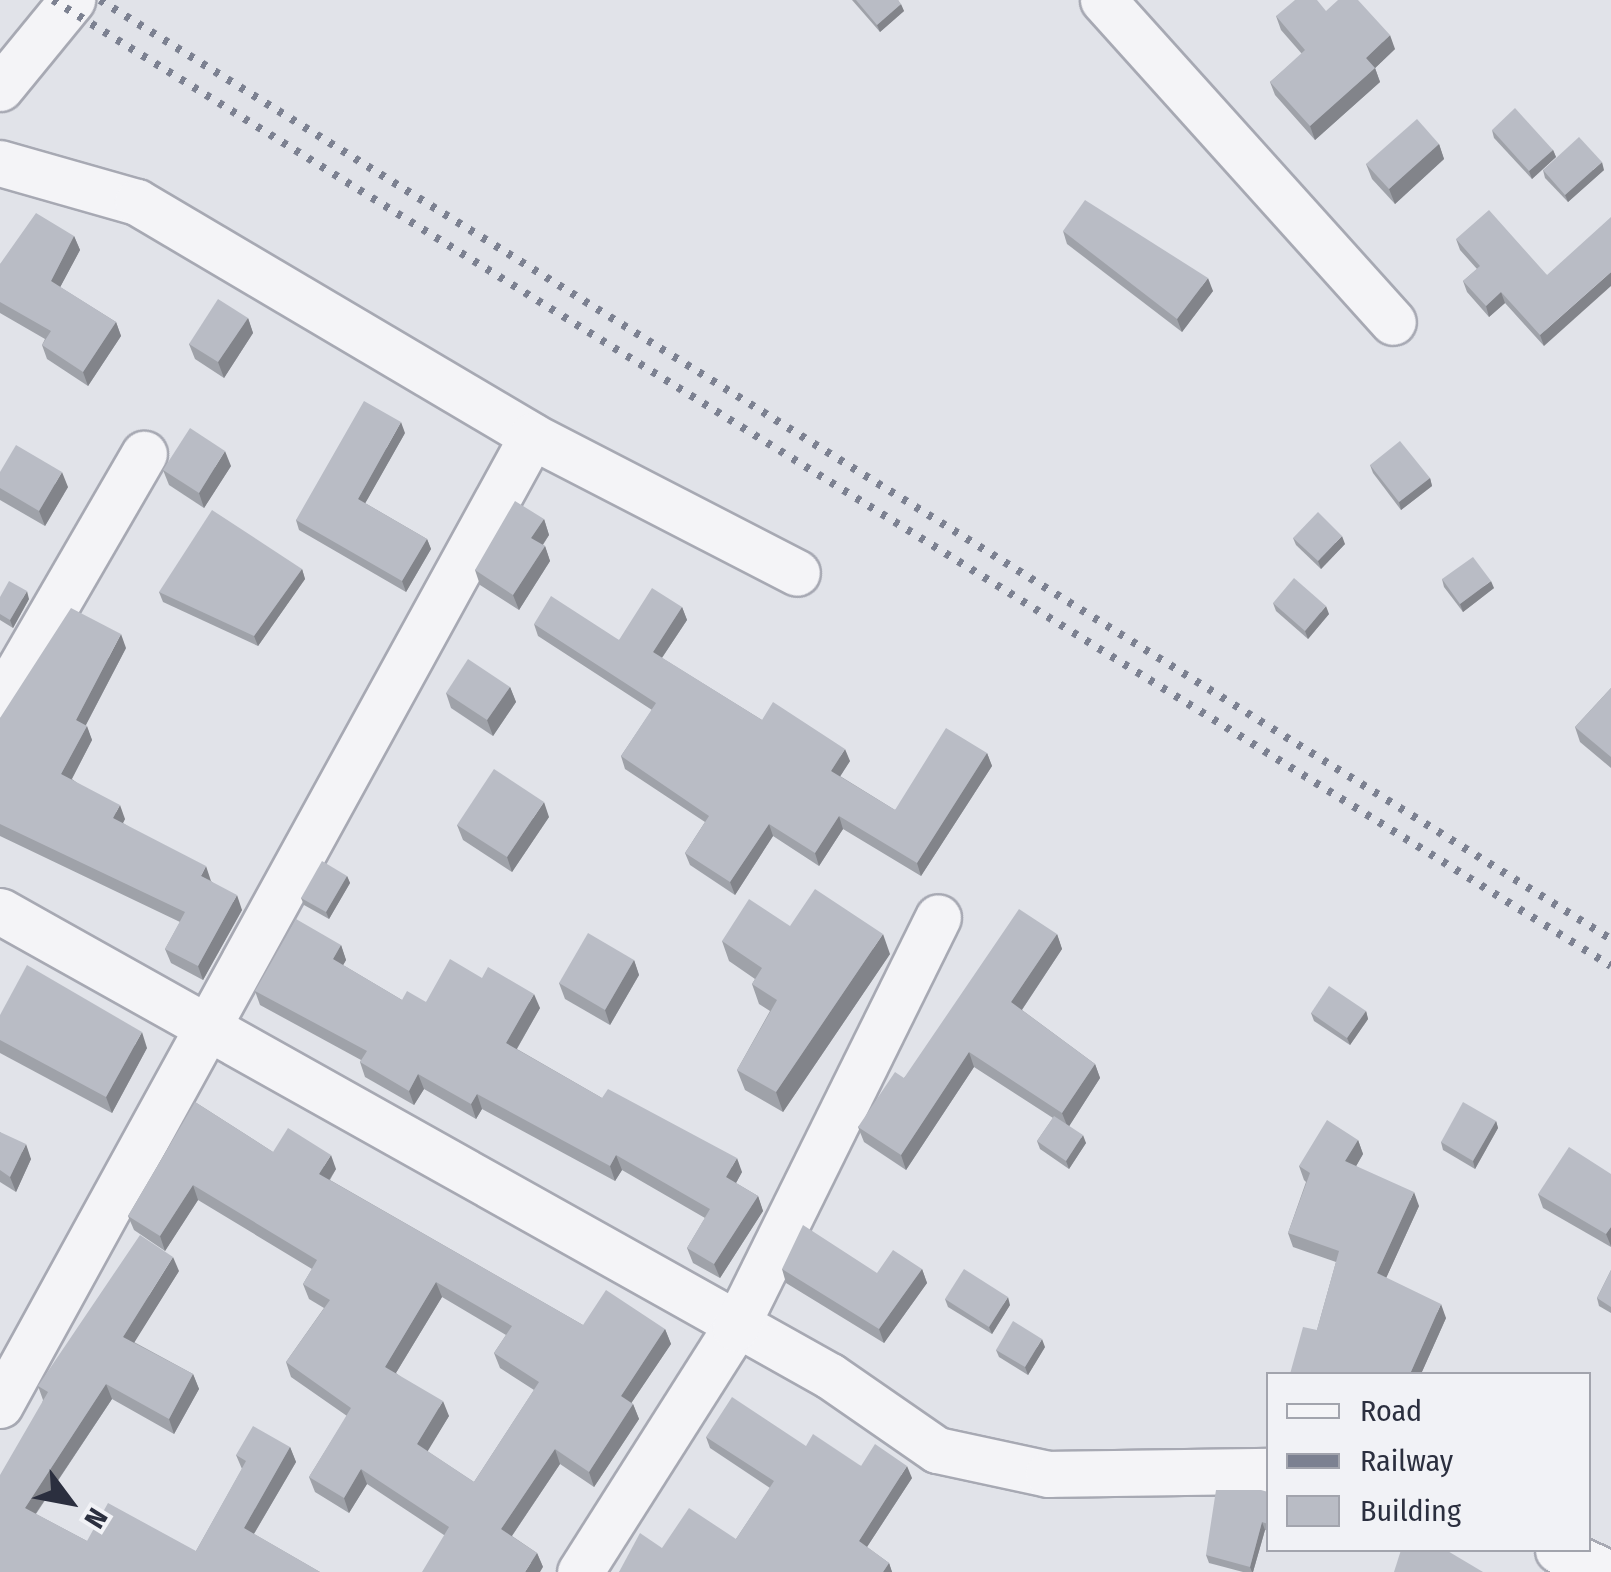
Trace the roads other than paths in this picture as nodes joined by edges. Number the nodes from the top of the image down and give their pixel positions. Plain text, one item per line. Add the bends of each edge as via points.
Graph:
1 (72, 0) edge
2 (1103, 0) edge
3 (0, 88) edge
4 (0, 163) edge
5 (1393, 322) dead end
6 (532, 436) junction
7 (144, 454) dead end
8 (797, 573) dead end
9 (0, 702) edge
10 (0, 911) edge
11 (938, 917) dead end
12 (208, 1030) junction
13 (735, 1328) junction
14 (0, 1404) edge
15 (1266, 1470) edge
16 (1562, 1552) edge
17 (580, 1572) edge
18 (1606, 1572) edge

1 - 3 street
2 - 5 street
4 - 6 street via 137,202
6 - 8 street
6 - 12 street
7 - 9 street
10 - 12 street
11 - 13 street
12 - 13 street
12 - 14 street
13 - 15 street via 830,1376 937,1450 1048,1474
13 - 17 street
16 - 18 street

